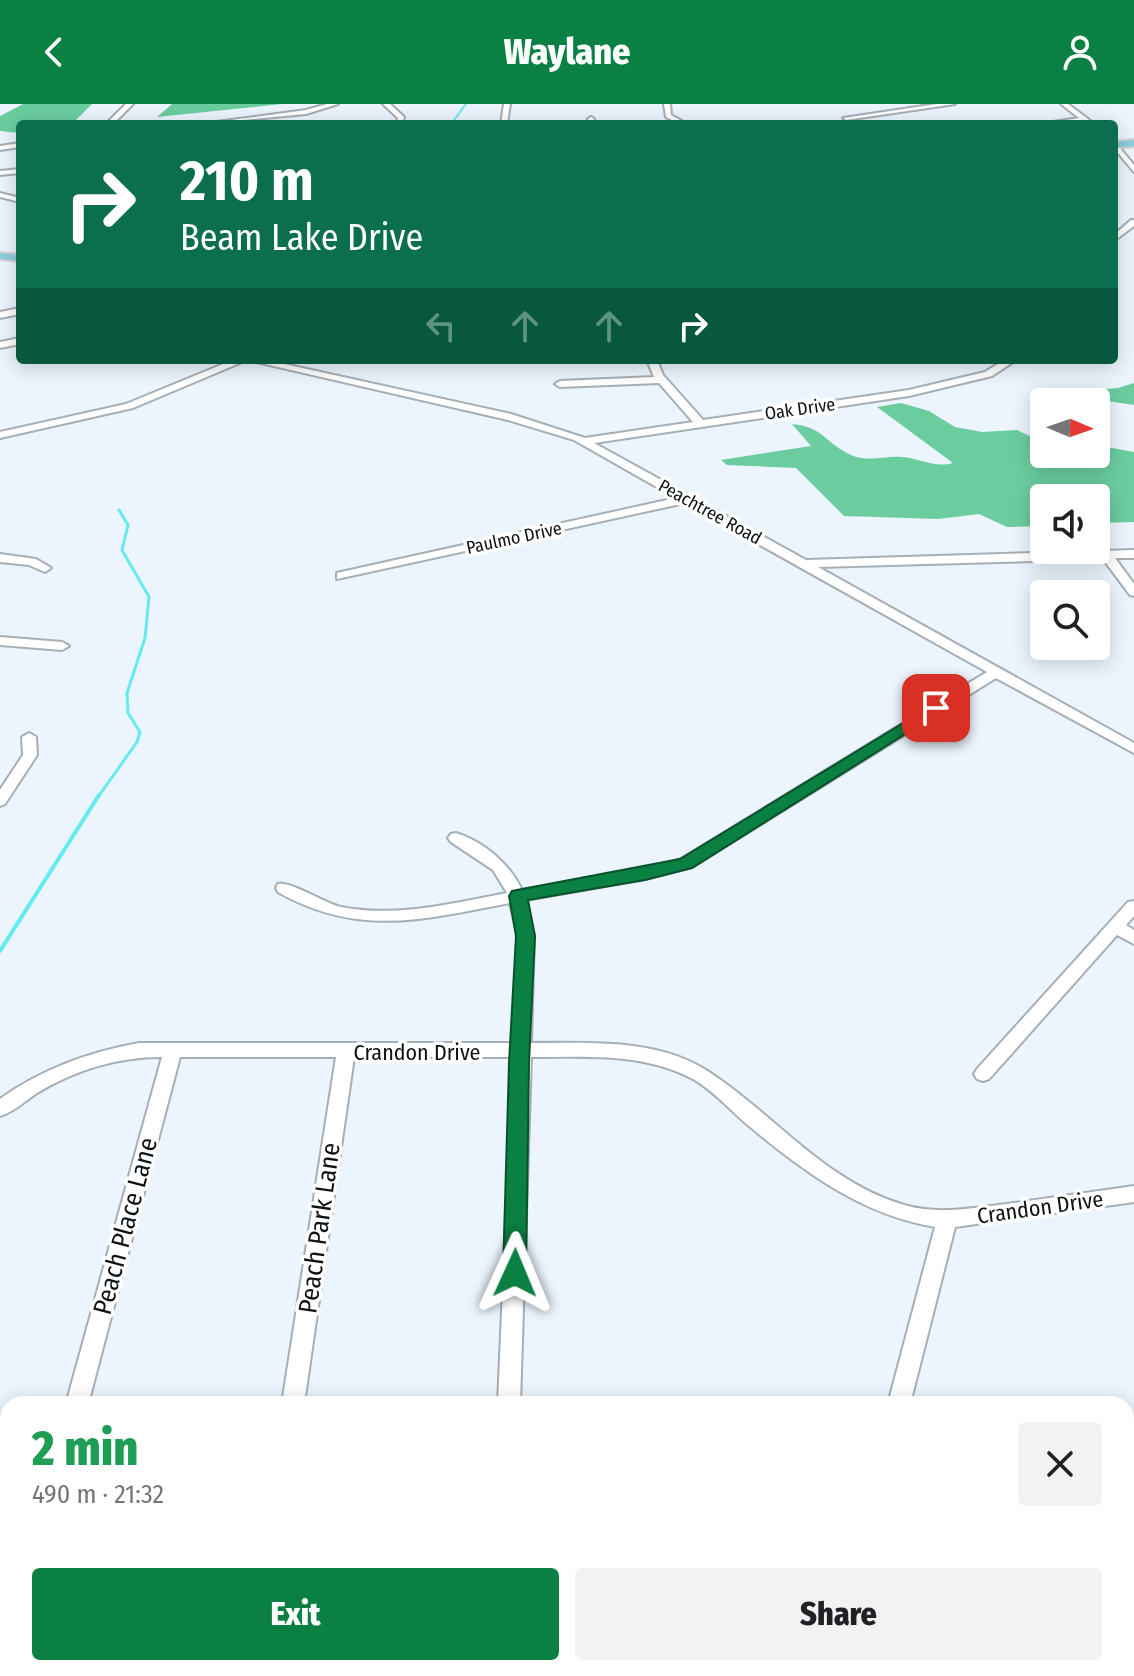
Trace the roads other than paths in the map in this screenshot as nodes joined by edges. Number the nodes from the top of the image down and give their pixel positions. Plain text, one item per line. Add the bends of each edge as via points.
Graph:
1 (130, 104) edge
2 (335, 104) edge
3 (386, 104) edge
4 (667, 104) edge
5 (952, 104) edge
6 (1064, 104) edge
7 (846, 118) dead end
8 (113, 120) edge
9 (238, 120) edge
10 (401, 120) edge
11 (676, 120) edge
12 (1085, 120) edge
13 (1118, 148) edge
14 (1134, 170) edge
15 (1134, 222) edge
16 (1118, 236) edge
17 (232, 364) edge
18 (271, 364) edge
19 (654, 364) edge
20 (1006, 364) edge
21 (662, 380) junction
22 (560, 384) dead end
23 (700, 423) junction
24 (0, 435) edge
25 (583, 441) junction
26 (686, 499) junction
27 (1134, 554) edge
28 (1110, 555) edge
29 (1030, 557) edge
30 (0, 558) edge
31 (1110, 560) edge
32 (803, 564) junction
33 (45, 568) dead end
34 (341, 576) dead end
35 (1134, 592) edge
36 (0, 641) edge
37 (62, 646) dead end
38 (996, 672) junction
39 (29, 737) dead end
40 (1134, 749) edge
41 (0, 801) edge
42 (456, 838) dead end
43 (284, 888) dead end
44 (518, 896) junction
45 (1134, 906) edge
46 (1116, 927) junction
47 (1134, 938) edge
48 (173, 1049) junction
49 (346, 1052) junction
50 (519, 1052) junction
51 (983, 1074) dead end
52 (0, 1109) edge
53 (1134, 1194) edge
54 (947, 1219) junction
55 (79, 1396) edge
56 (294, 1396) edge
57 (509, 1396) edge
58 (901, 1396) edge

1 - 8 street
2 - 9 street
3 - 10 street
4 - 11 street via 668,116
5 - 7 street
6 - 12 street
13 - 14 street
15 - 16 street
17 - 24 street via 129,406
18 - 25 street, Peachtree Road via 548,426
19 - 21 street
20 - 23 street, Oak Drive via 995,372 930,389
21 - 22 street
21 - 23 street
23 - 25 street, Oak Drive
25 - 26 street, Peachtree Road
26 - 32 street, Peachtree Road
26 - 34 street, Paulmo Drive
27 - 28 street
29 - 32 street
30 - 33 street
31 - 35 street
32 - 38 street, Peachtree Road
36 - 37 street
38 - 40 street, Peachtree Road
38 - 44 street via 686,863
39 - 41 street via 30,755
42 - 44 street via 499,863
43 - 44 street via 303,902 362,917
44 - 50 street via 526,936
45 - 46 street
46 - 47 street
46 - 51 street
48 - 49 street, Crandon Drive
48 - 52 street, Crandon Drive via 106,1055 80,1063
48 - 55 street, Peach Place Lane
49 - 50 street, Crandon Drive
49 - 56 street, Peach Park Lane
50 - 54 street, Crandon Drive via 608,1050 679,1063 825,1174 889,1207
50 - 57 street
53 - 54 street, Crandon Drive
54 - 58 street

